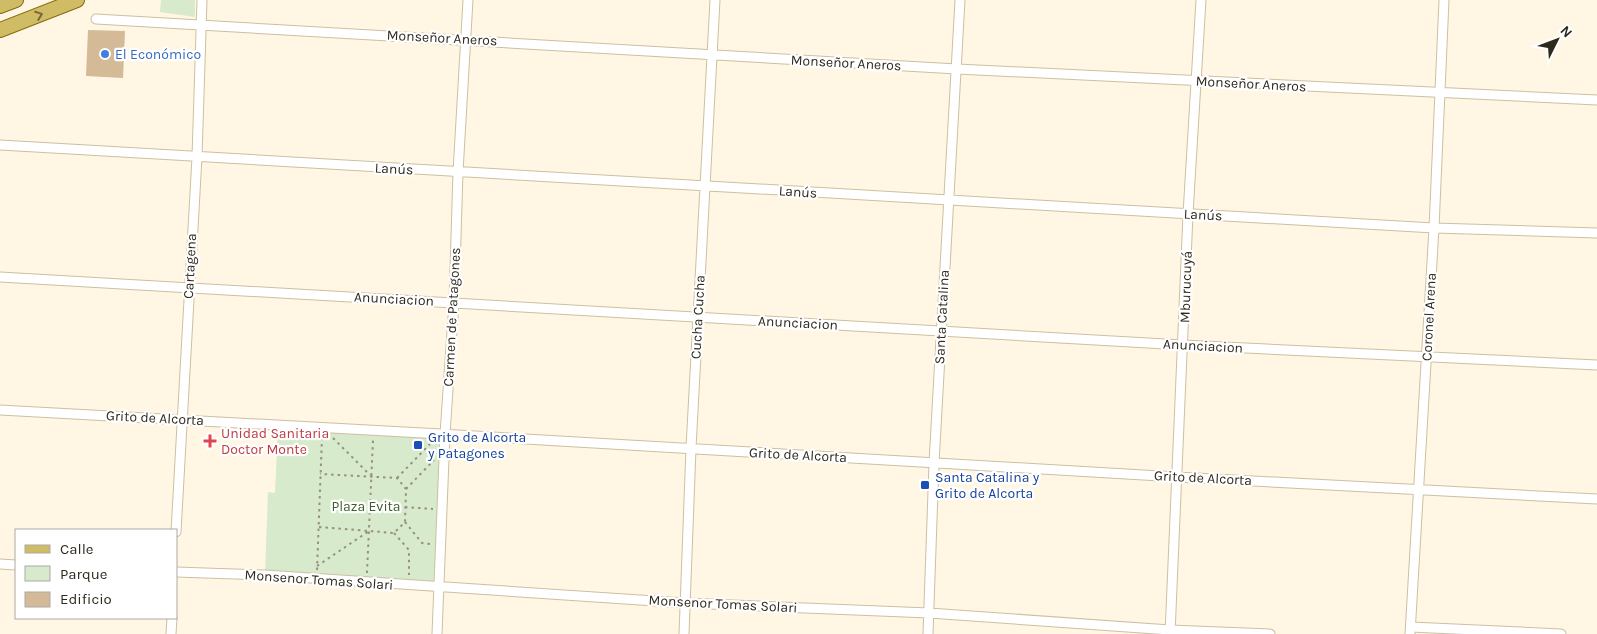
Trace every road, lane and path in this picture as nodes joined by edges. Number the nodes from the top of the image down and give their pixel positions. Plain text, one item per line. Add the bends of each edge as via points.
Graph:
1 (16, 0) edge
2 (77, 0) edge
3 (202, 0) edge
4 (468, 0) edge
5 (715, 0) edge
6 (960, 0) edge
7 (1201, 0) edge
8 (1444, 0) edge
9 (0, 6) edge
10 (96, 19) dead end
11 (202, 25) junction
12 (0, 30) edge
13 (466, 40) junction
14 (712, 54) junction
15 (957, 69) junction
16 (1196, 82) junction
17 (1440, 92) junction
18 (1597, 100) edge
19 (0, 145) edge
20 (197, 157) junction
21 (458, 172) junction
22 (706, 186) junction
23 (948, 201) junction
24 (1188, 214) junction
25 (1434, 228) junction
26 (1597, 233) edge
27 (0, 277) edge
28 (189, 287) junction
29 (454, 302) junction
30 (698, 318) junction
31 (942, 332) junction
32 (1183, 345) junction
33 (1427, 358) junction
34 (1597, 365) edge
35 (0, 410) edge
36 (181, 420) junction
37 (322, 428) junction
38 (373, 430) junction
39 (443, 434) junction
40 (691, 448) junction
41 (445, 449) junction
42 (934, 463) junction
43 (320, 474) junction
44 (371, 476) junction
45 (1177, 477) junction
46 (397, 478) junction
47 (406, 489) junction
48 (1419, 489) junction
49 (1597, 499) edge
50 (405, 507) junction
51 (442, 510) junction
52 (404, 522) junction
53 (318, 527) junction
54 (176, 529) edge
55 (369, 531) junction
56 (394, 533) junction
57 (441, 546) junction
58 (0, 564) edge
59 (15, 565) edge
60 (317, 566) junction
61 (178, 572) edge
62 (318, 579) junction
63 (366, 582) junction
64 (408, 586) junction
65 (438, 588) junction
66 (686, 603) junction
67 (929, 613) junction
68 (172, 619) edge
69 (1411, 630) edge
70 (1170, 632) edge
71 (171, 634) edge
72 (437, 634) edge
73 (684, 634) edge
74 (928, 634) edge
75 (1270, 634) edge
76 (1562, 634) edge

1 - 9 main road
12 -> 2 main road
3 - 11 street, Cartagena
4 - 13 street, Carmen de Patagones
5 - 14 street, Cucha Cucha
6 - 15 street, Santa Catalina
7 - 16 street, Mburucuyá
8 - 17 street, Coronel Arena
10 - 11 street, Monseñor Aneros
11 - 13 street, Monseñor Aneros
11 - 20 street, Cartagena
13 - 14 street, Monseñor Aneros
13 - 21 street, Carmen de Patagones
14 - 15 street, Monseñor Aneros
14 - 22 street, Cucha Cucha
15 - 16 street, Monseñor Aneros
15 - 23 street, Santa Catalina
16 - 17 street, Monseñor Aneros
16 - 24 street, Mburucuyá
17 - 18 street, Monseñor Aneros
17 - 25 street, Coronel Arena
19 - 20 street, Lanús
20 - 21 street, Lanús
20 - 28 street, Cartagena
21 - 22 street, Lanús
21 - 29 street, Carmen de Patagones
22 - 23 street, Lanús
22 - 30 street, Cucha Cucha
23 - 24 street, Lanús
23 - 31 street, Santa Catalina
24 - 25 street, Lanús
24 - 32 street, Mburucuyá
25 - 26 street, Lanús
25 - 33 street, Coronel Arena
27 - 28 street, Anunciacion
28 - 29 street, Anunciacion
28 - 36 street, Cartagena
29 - 30 street, Anunciacion
29 - 39 street, Carmen de Patagones
30 - 31 street, Anunciacion
30 - 40 street, Cucha Cucha
31 - 32 street, Anunciacion
31 - 42 street, Santa Catalina
32 - 33 street, Anunciacion
32 - 45 street, Mburucuyá
33 - 34 street, Anunciacion
33 - 48 street, Coronel Arena
35 - 36 street, Grito de Alcorta
36 - 37 street, Grito de Alcorta
36 - 54 street, Cartagena
37 - 38 street, Grito de Alcorta
37 - 43 path
37 - 44 path
38 - 39 street, Grito de Alcorta
38 - 44 path
39 - 40 street, Grito de Alcorta
39 - 41 street, Carmen de Patagones
39 - 46 path
40 - 42 street, Grito de Alcorta
40 - 66 street, Cucha Cucha
41 - 47 path
41 - 51 street, Carmen de Patagones
42 - 45 street, Grito de Alcorta
42 - 67 street, Santa Catalina
43 - 44 path
43 - 53 path
44 - 46 path
44 - 55 path
45 - 48 street, Grito de Alcorta
45 - 70 street, Mburucuyá
46 - 47 path
47 - 50 path
48 - 49 street, Grito de Alcorta
48 - 69 street, Coronel Arena
50 - 51 path
50 - 52 path
51 - 57 street, Carmen de Patagones
52 - 56 path
52 - 57 path via 422,543
53 - 55 path
53 - 60 path
55 - 56 path
55 - 60 path
55 - 63 path
56 - 64 path via 409,550
57 - 65 street, Carmen de Patagones
58 - 59 street
60 - 62 path
61 - 62 street, Monsenor Tomas Solari
62 - 63 street, Monsenor Tomas Solari
63 - 64 street, Monsenor Tomas Solari
64 - 65 street, Monsenor Tomas Solari
65 - 66 street, Monsenor Tomas Solari
65 - 72 street, Carmen de Patagones
66 - 67 street, Monsenor Tomas Solari
66 - 73 street, Cucha Cucha
67 - 70 street, Monsenor Tomas Solari
67 - 74 street, Santa Catalina
68 - 71 street
69 - 76 street
70 - 75 street, Monsenor Tomas Solari

